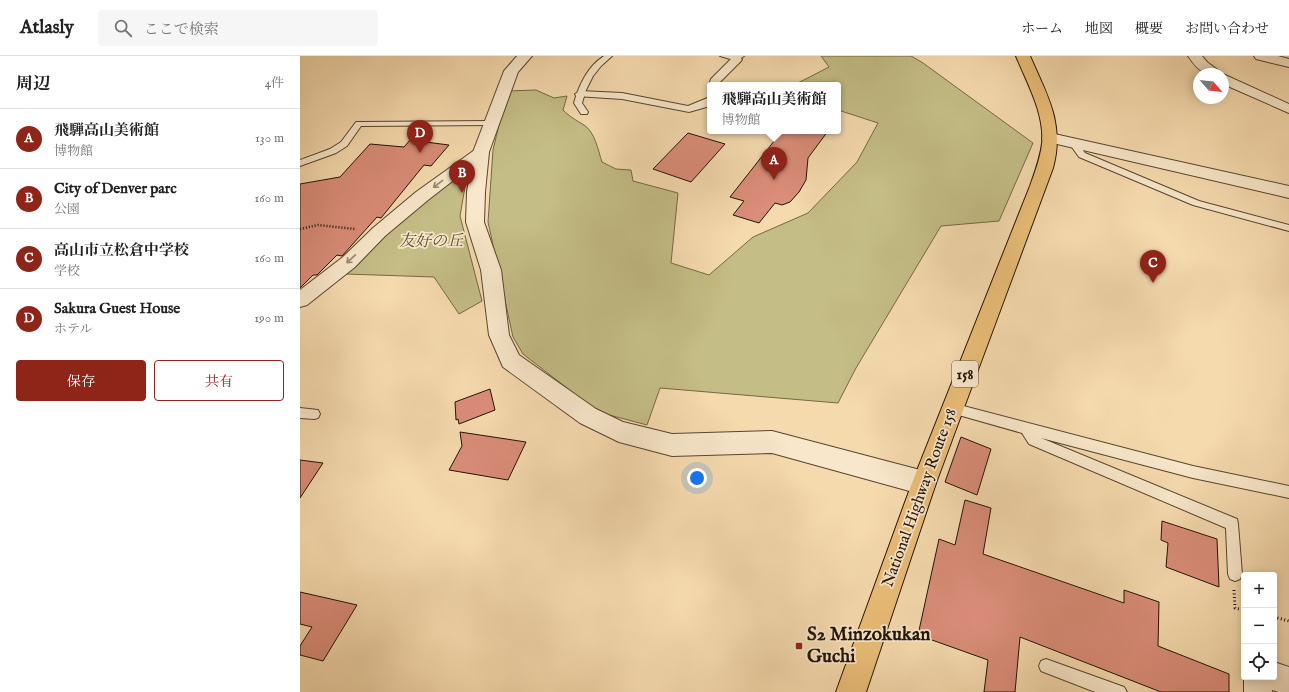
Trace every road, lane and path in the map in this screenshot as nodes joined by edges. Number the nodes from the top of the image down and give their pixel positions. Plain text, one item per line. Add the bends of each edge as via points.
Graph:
1 (525, 56) edge
2 (609, 56) edge
3 (723, 56) edge
4 (1022, 56) edge
5 (1194, 56) edge
6 (1261, 56) edge
7 (739, 58) edge
8 (1289, 63) edge
9 (1207, 68) edge
10 (1229, 81) edge
11 (715, 82) edge
12 (580, 94) junction
13 (707, 103) edge
14 (1289, 109) edge
15 (584, 112) dead end
16 (492, 123) junction
17 (1050, 138) junction
18 (1073, 143) junction
19 (481, 152) junction
20 (300, 163) edge
21 (1289, 192) edge
22 (1289, 228) edge
23 (300, 229) edge
24 (379, 232) junction
25 (300, 300) edge
26 (952, 408) junction
27 (300, 413) edge
28 (314, 414) dead end
29 (1026, 429) junction
30 (924, 483) junction
31 (1289, 492) edge
32 (1235, 574) joint
33 (1241, 609) edge
34 (1277, 618) edge
35 (1289, 621) edge
36 (1046, 666) dead end
37 (1277, 677) edge
38 (1258, 680) edge
39 (1289, 681) edge
40 (851, 692) edge
41 (1119, 692) edge
42 (1258, 692) edge

1 - 16 street via 511,71
2 - 12 lane via 595,68
3 - 7 lane
4 - 17 highway, National Highway Route 158 / 158 via 1038,92
5 - 9 street
6 - 8 street
7 - 11 street
10 - 14 street
12 - 13 street via 622,96 689,109
12 - 15 lane via 578,103
16 - 19 street
16 - 20 lane via 359,124 344,144 333,152
17 - 18 street
17 - 26 highway, National Highway Route 158 / 158 via 1048,158 1039,186
18 - 21 street
18 - 22 lane via 1082,155 1196,203
19 -> 24 street
19 - 30 street via 475,222 491,270 500,336 511,361 588,416 619,431 672,445 772,442
23 - 24 path via 318,226
24 -> 25 street via 349,262
26 - 29 lane
26 - 30 highway, National Highway Route 158 / 158
27 - 28 lane
29 - 31 lane via 1193,472
29 - 32 lane via 1033,440 1232,524
30 - 40 highway, National Highway Route 158 / 158
32 - 33 path via 1235,608
34 - 35 path
36 - 41 lane
37 - 39 street
38 - 42 street

